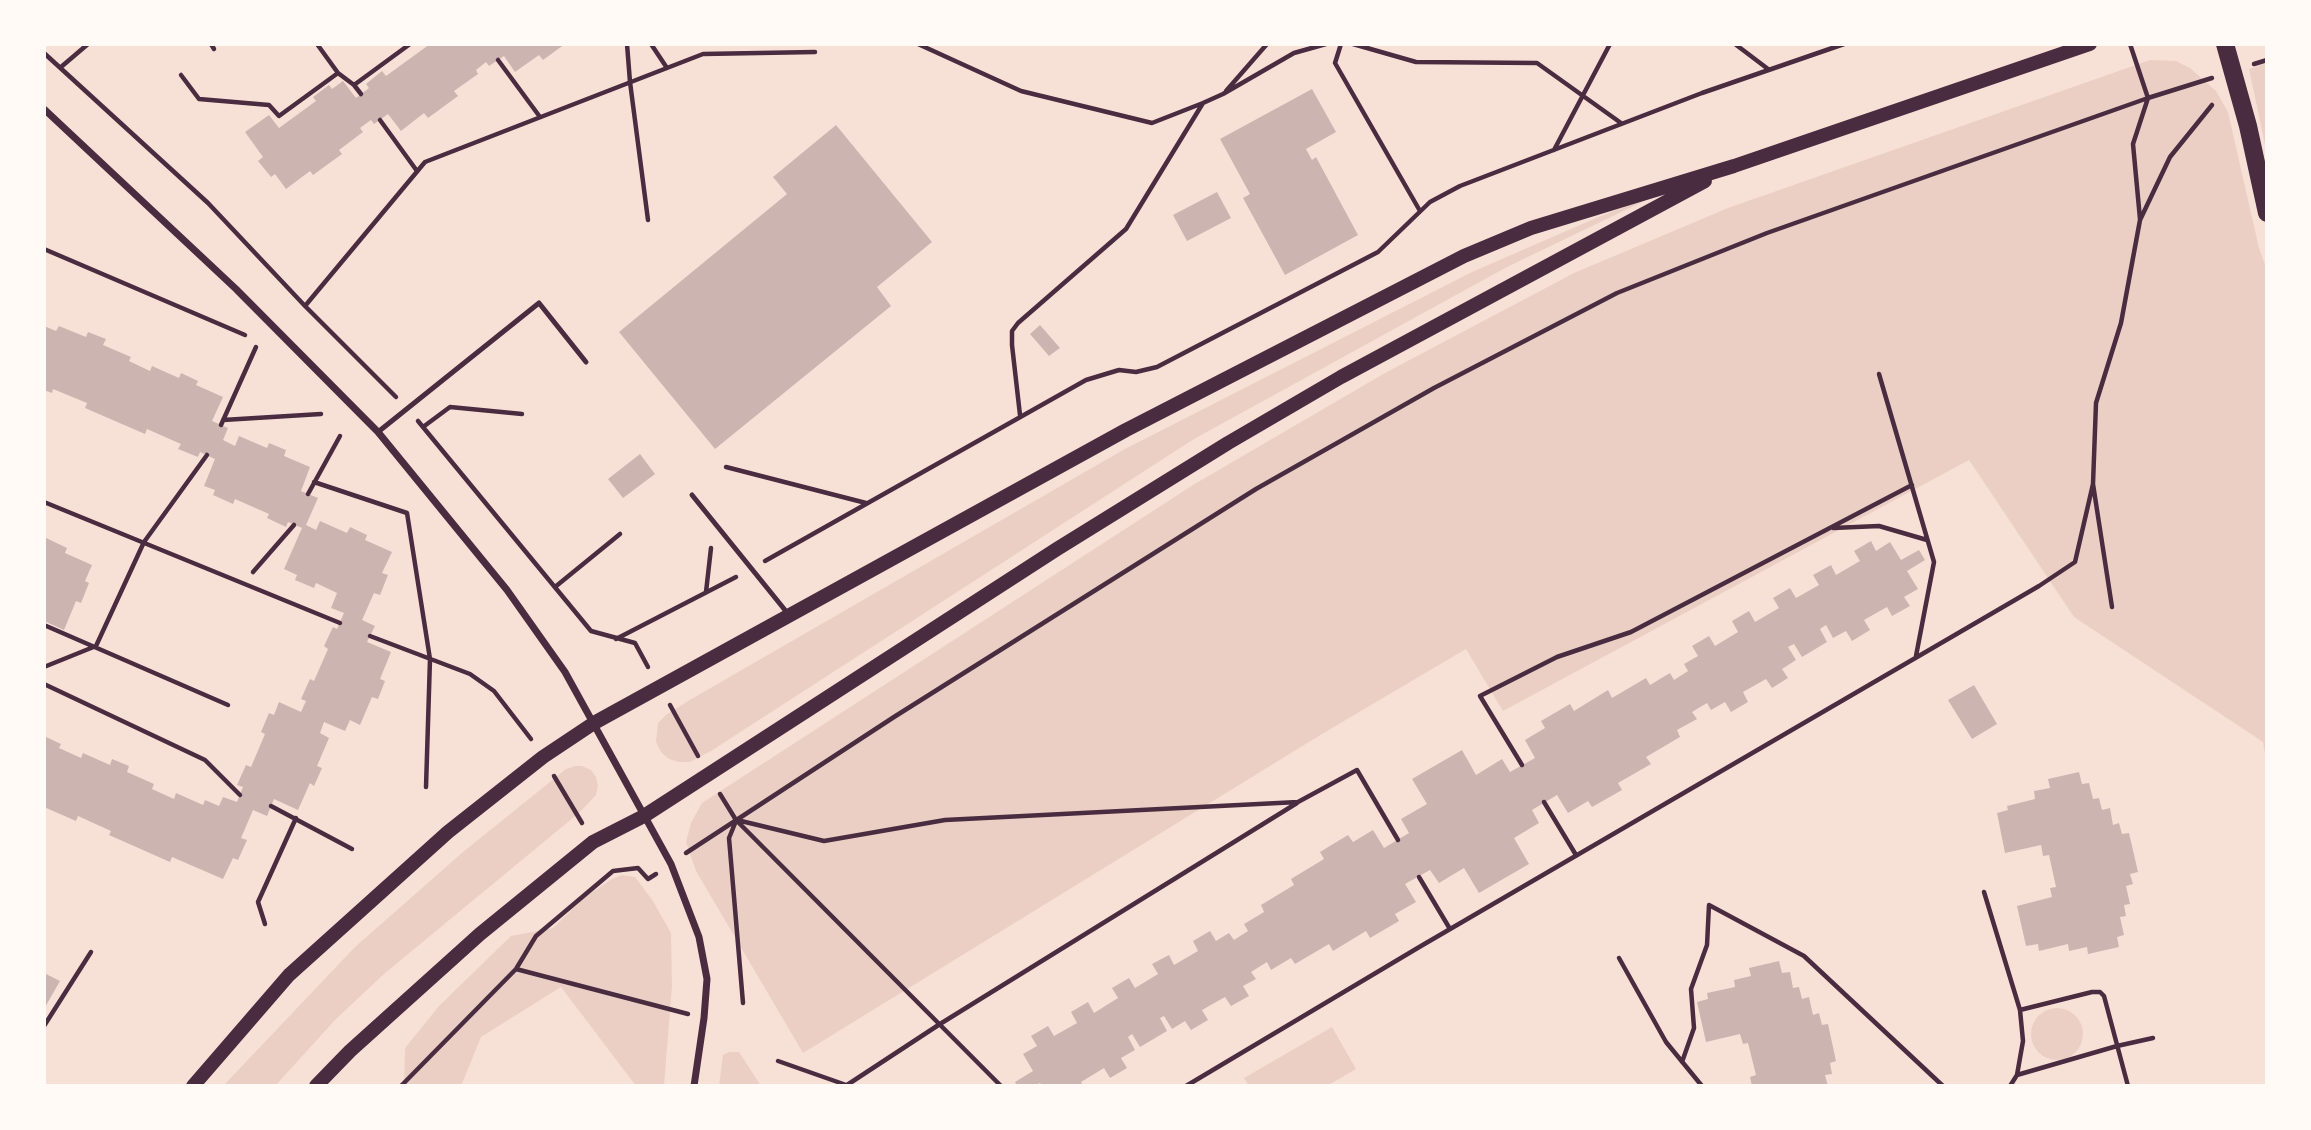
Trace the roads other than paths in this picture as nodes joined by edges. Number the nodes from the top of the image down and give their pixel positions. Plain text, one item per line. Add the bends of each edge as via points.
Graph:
1 (2091, 44) edge
2 (2225, 44) edge
3 (44, 109) edge
4 (1734, 166) junction
5 (2267, 213) edge
6 (586, 362) dead end
7 (377, 432) junction
8 (692, 495) dead end
9 (789, 615) junction
10 (594, 723) junction
11 (643, 816) junction
12 (193, 1086) edge
13 (316, 1086) edge
14 (694, 1086) edge

1 - 4 main road
2 - 5 main road
3 - 7 street via 236,289
4 - 9 main road via 1531,228 1464,256 1126,430
4 - 11 main road via 1353,370 1228,443
6 - 7 lane via 539,303
7 - 10 street via 507,590 565,672
8 - 9 lane
9 - 10 main road
10 - 11 street
10 - 12 main road via 448,832 289,975
11 - 13 main road via 593,842 480,934
11 - 14 street via 671,864 699,937 707,979

